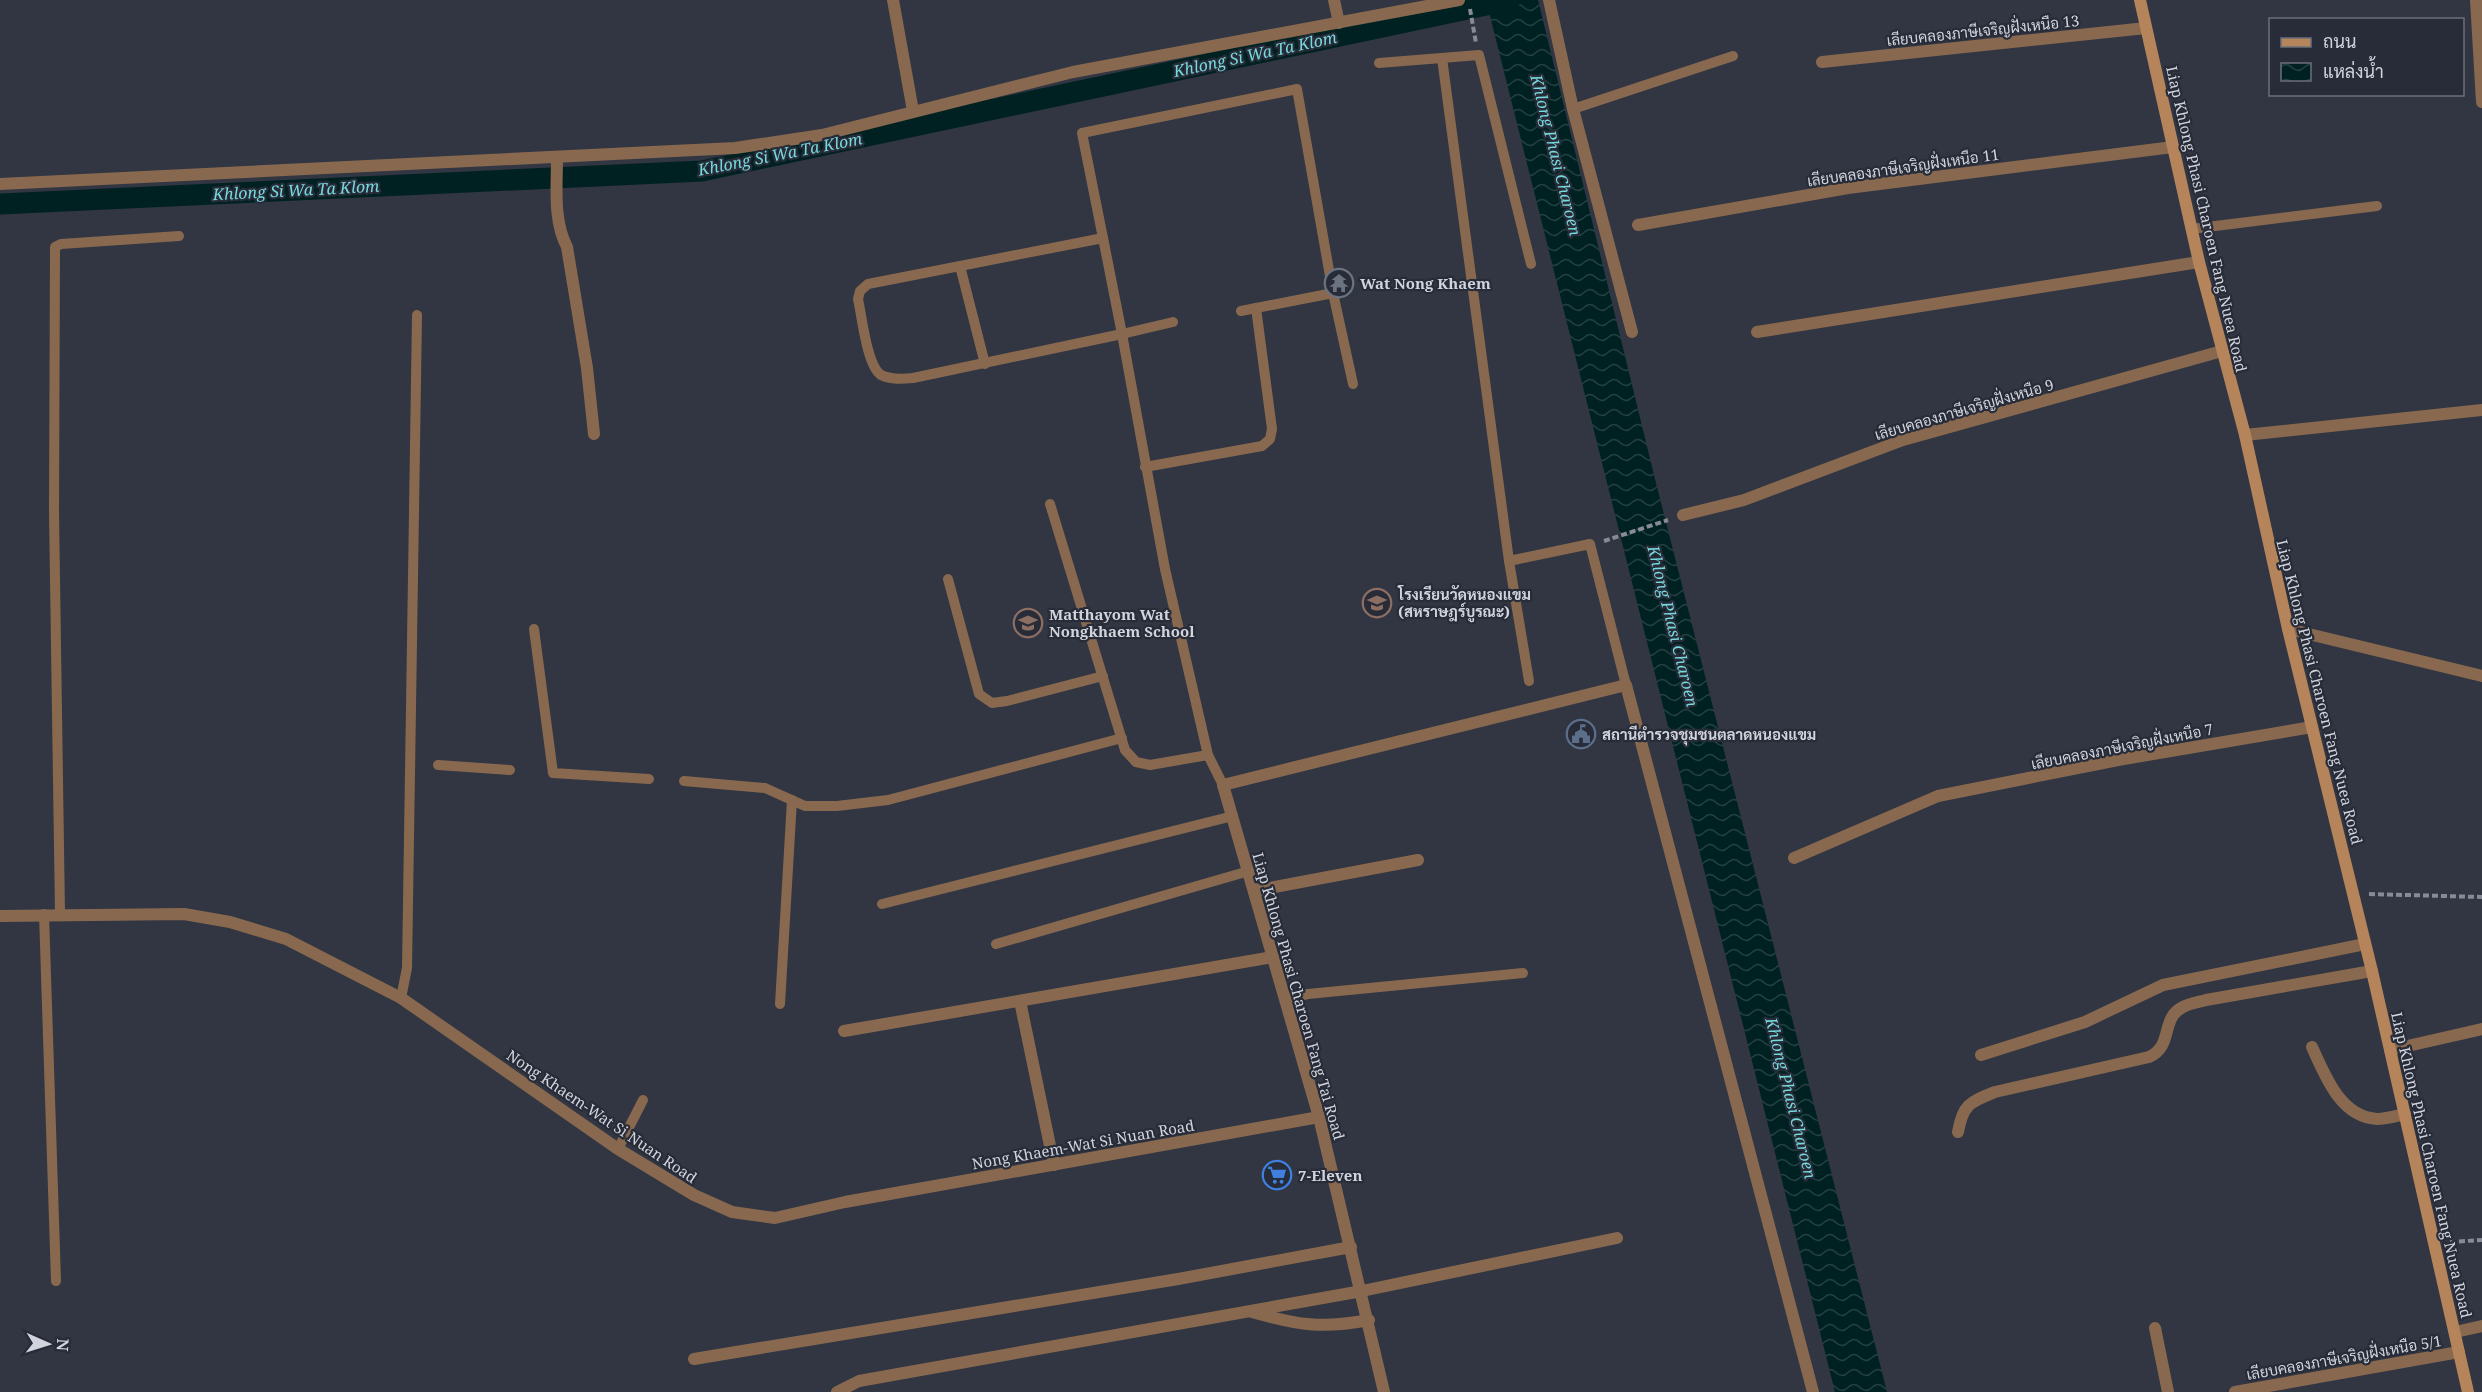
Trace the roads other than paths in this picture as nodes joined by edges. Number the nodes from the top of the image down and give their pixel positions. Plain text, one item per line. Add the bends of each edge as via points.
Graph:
1 (892, 0) edge
2 (1334, 0) edge
3 (1459, 0) edge
4 (1549, 0) edge
5 (2140, 0) edge
6 (2476, 0) edge
7 (1339, 22) junction
8 (2146, 28) junction
9 (1733, 56) dead end
10 (1442, 58) junction
11 (1822, 62) dead end
12 (1378, 63) dead end
13 (2482, 102) edge
14 (1573, 109) junction
15 (914, 111) junction
16 (2173, 147) junction
17 (557, 157) junction
18 (0, 184) edge
19 (2377, 207) dead end
20 (1638, 225) dead end
21 (2191, 229) junction
22 (179, 236) dead end
23 (1103, 238) junction
24 (2199, 262) junction
25 (1531, 264) dead end
26 (960, 266) junction
27 (1333, 293) junction
28 (1256, 308) junction
29 (1241, 311) dead end
30 (417, 315) dead end
31 (1173, 322) dead end
32 (1632, 332) dead end
33 (1757, 332) dead end
34 (1122, 334) junction
35 (2222, 351) junction
36 (985, 363) junction
37 (1353, 384) dead end
38 (2482, 410) edge
39 (594, 434) dead end
40 (2245, 435) junction
41 (1145, 467) junction
42 (1050, 504) dead end
43 (1683, 515) road end
44 (1509, 561) junction
45 (948, 579) dead end
46 (534, 629) dead end
47 (2288, 629) junction
48 (1103, 676) junction
49 (2482, 676) edge
50 (1529, 681) dead end
51 (1626, 685) junction
52 (2312, 726) junction
53 (1122, 738) junction
54 (1208, 755) junction
55 (438, 765) dead end
56 (510, 770) dead end
57 (650, 778) dead end
58 (684, 781) dead end
59 (1223, 785) junction
60 (792, 800) junction
61 (1233, 816) junction
62 (1794, 858) dead end
63 (1418, 860) dead end
64 (1248, 871) junction
65 (1254, 891) junction
66 (882, 904) dead end
67 (44, 914) junction
68 (60, 914) junction
69 (0, 916) edge
70 (996, 944) dead end
71 (2366, 944) junction
72 (1273, 957) junction
73 (2372, 971) junction
74 (1523, 973) dead end
75 (401, 998) junction
76 (1285, 999) junction
77 (1020, 1001) junction
78 (780, 1004) dead end
79 (2482, 1029) edge
80 (844, 1031) dead end
81 (2312, 1047) dead end
82 (2390, 1050) junction
83 (1981, 1055) dead end
84 (644, 1100) dead end
85 (2405, 1114) junction
86 (1319, 1117) junction
87 (1958, 1132) dead end
88 (618, 1149) junction
89 (1053, 1165) junction
90 (1617, 1238) dead end
91 (1351, 1247) junction
92 (56, 1281) dead end
93 (1362, 1291) junction
94 (1248, 1311) junction
95 (1369, 1320) junction
96 (2482, 1326) edge
97 (2155, 1328) dead end
98 (2455, 1332) junction
99 (2459, 1352) junction
100 (694, 1359) dead end
101 (837, 1392) edge
102 (1384, 1392) edge
103 (1813, 1392) edge
104 (2168, 1392) edge
105 (2235, 1392) edge
106 (2468, 1392) edge

1 - 15 street
2 - 7 street
3 - 7 street
4 - 14 street
5 - 8 main road, Liap Khlong Phasi Charoen Fang Nuea Road
6 - 13 street
7 - 15 street via 1073,72
8 - 11 street, เลียบคลองภาษีเจริญฝั่งเหนือ 13
8 - 16 main road, Liap Khlong Phasi Charoen Fang Nuea Road
9 - 14 lane
10 - 12 lane
10 - 25 lane via 1479,55
10 - 44 lane
14 - 32 street
15 - 17 street via 822,135 735,148
16 - 20 street, เลียบคลองภาษีเจริญฝั่งเหนือ 11 via 1848,188
16 - 21 main road, Liap Khlong Phasi Charoen Fang Nuea Road
17 - 18 street
17 - 39 street via 558,220 567,246
19 - 21 lane
21 - 24 main road, Liap Khlong Phasi Charoen Fang Nuea Road
22 - 68 lane via 55,247
23 - 26 lane
23 - 27 lane via 1082,133 1297,89
23 - 34 lane
24 - 33 street
24 - 35 main road, Liap Khlong Phasi Charoen Fang Nuea Road
26 - 36 lane
26 - 36 lane via 868,284 860,291 858,299 872,365 880,374 903,379
27 - 28 lane
27 - 37 lane
28 - 29 lane
28 - 41 lane via 1272,429 1270,439 1262,447
30 - 75 lane via 407,969
31 - 34 lane
34 - 36 lane
34 - 41 lane
35 - 40 main road, Liap Khlong Phasi Charoen Fang Nuea Road
35 - 43 street, เลียบคลองภาษีเจริญฝั่งเหนือ 9 via 1903,440 1744,500
38 - 40 street
40 - 47 main road, Liap Khlong Phasi Charoen Fang Nuea Road
41 - 54 lane
42 - 48 lane
44 - 50 lane
44 - 51 lane via 1590,544
45 - 48 lane via 979,694 992,703
46 - 57 lane via 548,773
47 - 49 street
47 - 52 main road, Liap Khlong Phasi Charoen Fang Nuea Road
48 - 53 lane
51 - 59 street
51 - 103 street
52 - 62 street, เลียบคลองภาษีเจริญฝั่งเหนือ 7 via 1938,796
52 - 71 main road, Liap Khlong Phasi Charoen Fang Nuea Road
53 - 54 lane via 1125,750 1136,762 1150,765
53 - 60 lane via 888,800 837,806 805,806
54 - 59 lane
55 - 56 lane
58 - 60 lane via 765,788
59 - 61 street, Liap Khlong Phasi Charoen Fang Tai Road
60 - 78 lane
61 - 64 street, Liap Khlong Phasi Charoen Fang Tai Road
61 - 66 lane
63 - 65 street
64 - 65 street, Liap Khlong Phasi Charoen Fang Tai Road
64 - 70 lane
65 - 72 street, Liap Khlong Phasi Charoen Fang Tai Road
67 - 68 street, Nong Khaem-Wat Si Nuan Road
67 - 69 street, Nong Khaem-Wat Si Nuan Road
67 - 92 lane
68 - 75 street, Nong Khaem-Wat Si Nuan Road via 183,914 230,922 286,939
71 - 73 main road, Liap Khlong Phasi Charoen Fang Nuea Road
71 - 83 street via 2163,985 2085,1022
72 - 76 street, Liap Khlong Phasi Charoen Fang Tai Road
72 - 77 street
73 - 82 main road, Liap Khlong Phasi Charoen Fang Nuea Road
73 - 87 street via 2182,1007 2168,1023 2165,1042 2158,1053 1995,1092 1971,1102 1961,1114
74 - 76 lane via 1320,992
75 - 88 street, Nong Khaem-Wat Si Nuan Road
76 - 86 street, Liap Khlong Phasi Charoen Fang Tai Road
77 - 80 street
77 - 89 street
79 - 82 street
81 - 85 street via 2332,1090 2362,1116 2378,1119
82 - 85 main road, Liap Khlong Phasi Charoen Fang Nuea Road
84 - 88 lane
85 - 98 main road, Liap Khlong Phasi Charoen Fang Nuea Road
86 - 89 street, Nong Khaem-Wat Si Nuan Road
86 - 91 street, Liap Khlong Phasi Charoen Fang Tai Road
88 - 89 street, Nong Khaem-Wat Si Nuan Road via 693,1195 732,1212 775,1218
90 - 93 street
91 - 93 street, Liap Khlong Phasi Charoen Fang Tai Road
91 - 100 street
93 - 94 street
93 - 95 street, Liap Khlong Phasi Charoen Fang Tai Road
94 - 95 street via 1309,1326
94 - 101 street via 859,1381
95 - 102 street, Liap Khlong Phasi Charoen Fang Tai Road
96 - 98 street
97 - 104 street
98 - 99 main road, Liap Khlong Phasi Charoen Fang Nuea Road
99 - 105 street, เลียบคลองภาษีเจริญฝั่งเหนือ 5/1
99 - 106 main road, Liap Khlong Phasi Charoen Fang Nuea Road

